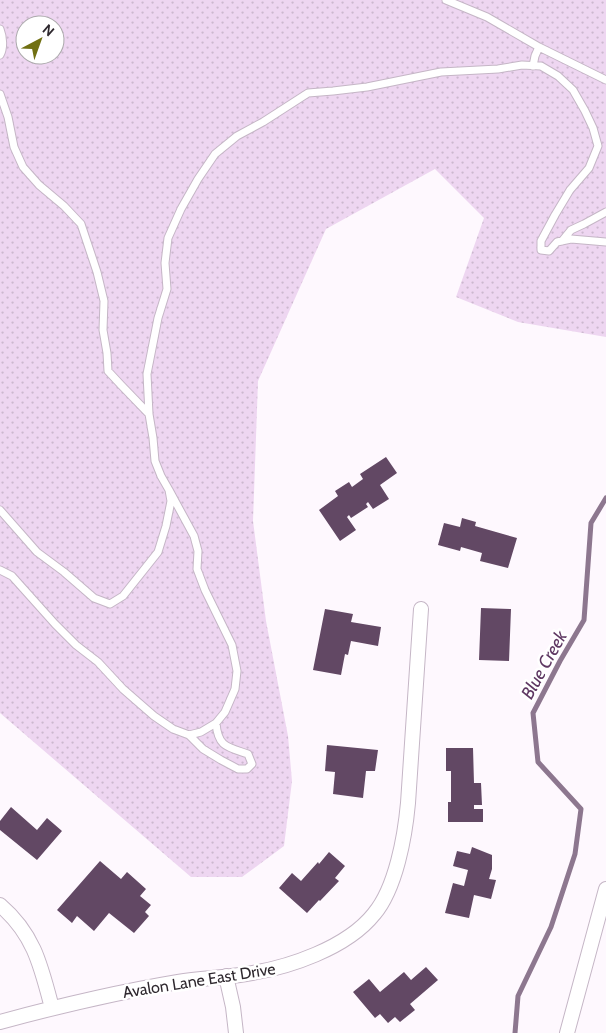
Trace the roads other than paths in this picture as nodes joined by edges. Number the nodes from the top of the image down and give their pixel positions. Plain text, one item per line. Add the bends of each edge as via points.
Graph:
1 (446, 0) edge
2 (0, 29) edge
3 (539, 47) junction
4 (0, 55) edge
5 (533, 66) junction
6 (606, 80) edge
7 (0, 94) edge
8 (606, 212) edge
9 (562, 241) junction
10 (606, 242) edge
11 (149, 414) junction
12 (169, 490) junction
13 (0, 510) edge
14 (0, 570) edge
15 (421, 609) dead end
16 (216, 723) junction
17 (189, 735) junction
18 (606, 889) edge
19 (0, 905) edge
20 (226, 976) junction
21 (52, 1008) junction
22 (0, 1022) edge
23 (236, 1033) edge
24 (567, 1033) edge

1 - 3 lane via 487,16
2 - 4 lane
3 - 5 lane
3 - 6 lane
5 - 9 lane via 541,66 558,76 573,90 593,128 598,146 588,168 570,190 541,241 541,250 549,250
5 - 11 lane via 441,72 367,87 308,93 237,136 215,154 185,202 168,238 167,289 147,374
7 - 11 lane via 14,147 23,167 81,224 104,302 103,330 108,371
8 - 9 lane via 571,230
9 - 10 lane
11 - 12 lane via 155,461
12 - 13 lane via 171,502 158,552 123,596 110,604 94,598 37,552
12 - 16 lane via 194,536 198,551 197,569 232,645 237,671 235,689 226,712
14 - 17 lane via 12,576 54,624 98,662 123,689 154,716
15 - 20 street, Avalon Lane East Drive via 407,818 397,863 383,901 361,928 318,953 268,970
16 - 17 lane
16 - 17 lane via 222,743 248,754 252,764 247,769 238,769 221,760
18 - 24 street
19 - 21 street via 22,927 36,953
20 - 21 street, Avalon Lane East Drive via 142,988
20 - 23 street
21 - 22 street, Avalon Lane East Drive

